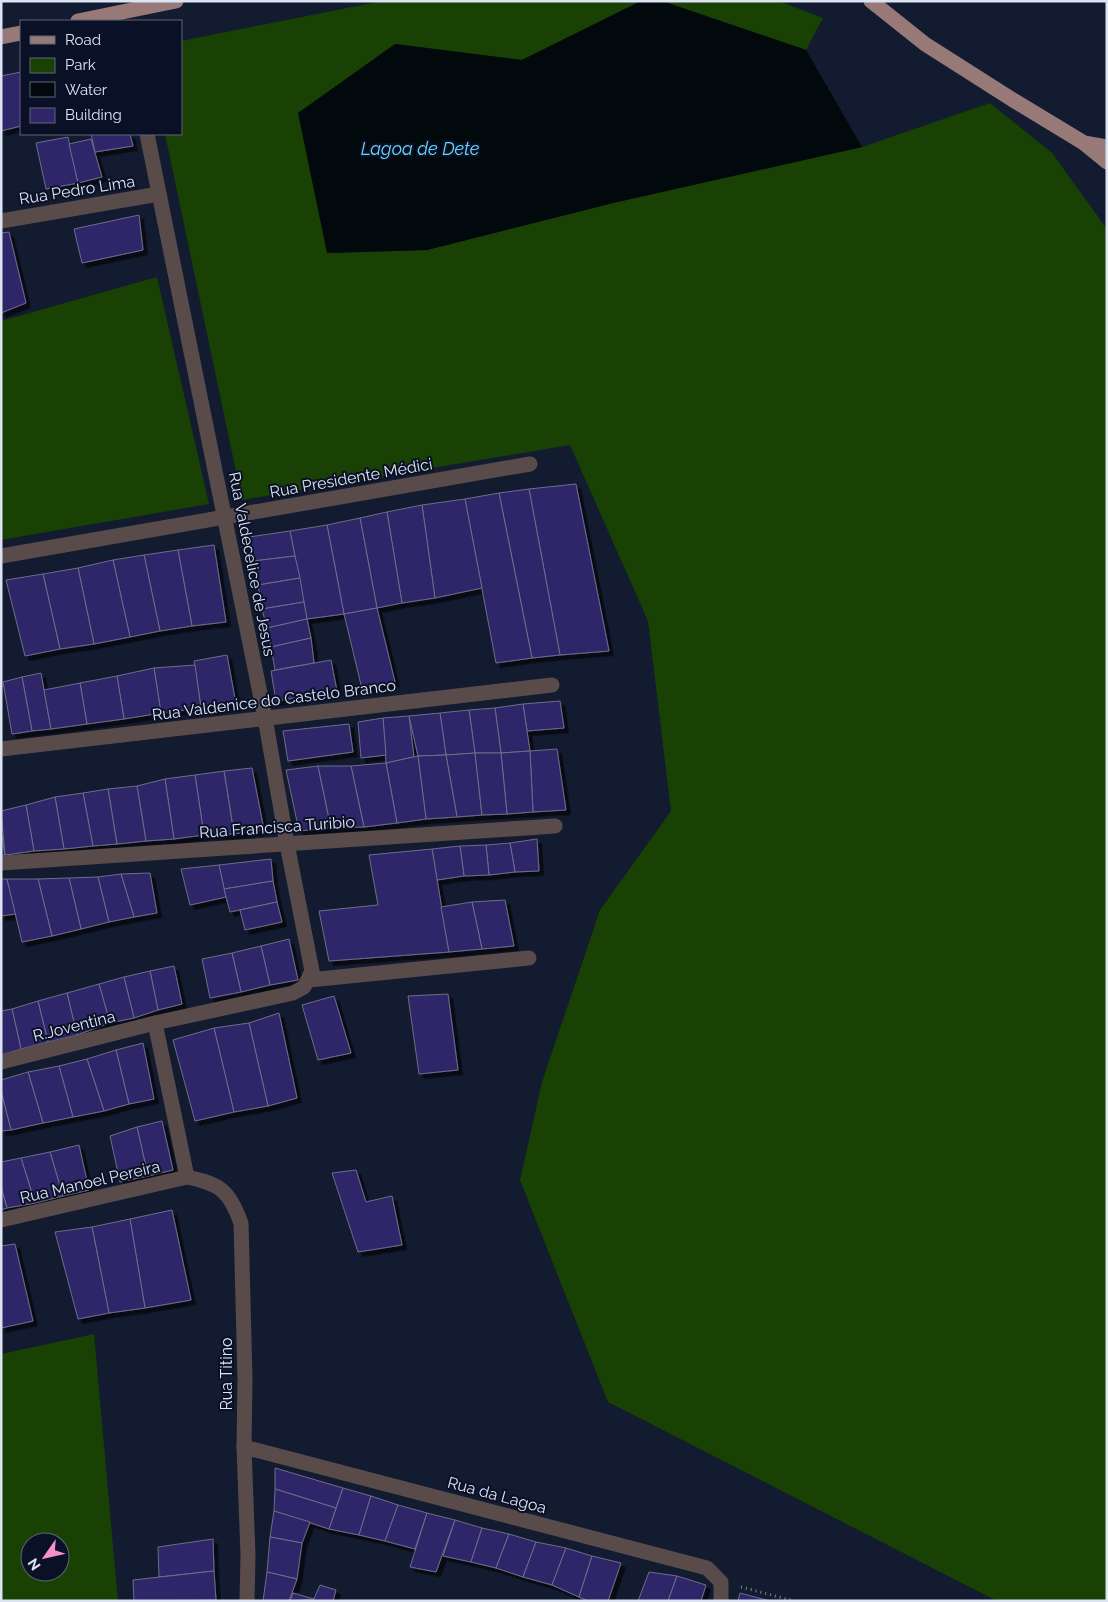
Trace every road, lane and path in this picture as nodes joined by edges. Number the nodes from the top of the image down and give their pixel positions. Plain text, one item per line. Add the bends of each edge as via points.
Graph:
1 (176, 1) edge
2 (871, 1) edge
3 (124, 17) edge
4 (90, 20) edge
5 (20, 33) edge
6 (1, 37) edge
7 (147, 135) edge
8 (1084, 143) junction
9 (1107, 147) edge
10 (1107, 162) edge
11 (159, 194) junction
12 (1, 221) edge
13 (530, 464) dead end
14 (225, 517) junction
15 (1, 556) edge
16 (552, 685) dead end
17 (265, 718) junction
18 (1, 750) edge
19 (555, 826) dead end
20 (286, 844) junction
21 (1, 863) edge
22 (529, 958) dead end
23 (309, 980) junction
24 (155, 1023) junction
25 (1, 1062) edge
26 (187, 1177) junction
27 (1, 1220) edge
28 (244, 1447) junction
29 (721, 1593) edge
30 (247, 1601) edge
31 (794, 1601) edge

1 - 3 main road
2 - 8 main road via 926,44
3 - 4 main road
5 - 6 main road
7 - 11 street, Rua Valdecelice de Jesus
8 - 9 main road
8 - 10 main road
11 - 12 street, Rua Pedro Lima
11 - 14 street, Rua Valdecelice de Jesus
13 - 14 street, Rua Presidente Médici
14 - 15 street, Rua Presidente Médici
14 - 17 street, Rua Valdecelice de Jesus
16 - 17 street, Rua Valdenice do Castelo Branco
17 - 18 street, Rua Valdenice do Castelo Branco
17 - 20 street, Rua Valdecelice de Jesus
19 - 20 street, Rua Francisca Turibio
20 - 21 street, Rua Francisca Turibio
20 - 23 street, Rua Valdecelice de Jesus via 312,972
22 - 23 street
23 - 24 street, R.Joventina via 293,993
24 - 25 street, R.Joventina
24 - 26 street
26 - 27 street, Rua Manoel Pereira
26 - 28 street, Rua Titino via 212,1182 224,1192 241,1223
28 - 29 street, Rua da Lagoa via 707,1568
28 - 30 street, Rua Titino
29 - 31 path

